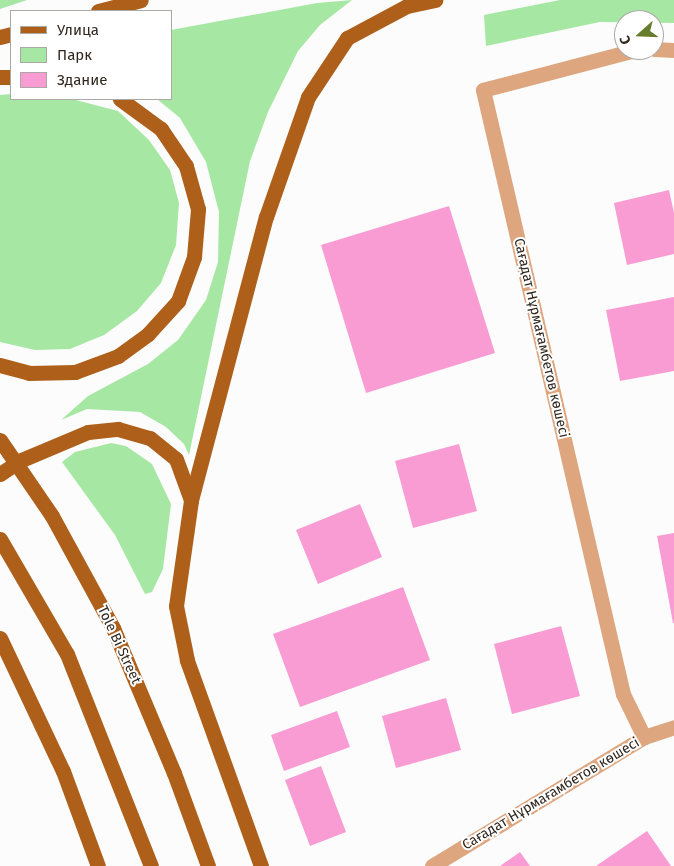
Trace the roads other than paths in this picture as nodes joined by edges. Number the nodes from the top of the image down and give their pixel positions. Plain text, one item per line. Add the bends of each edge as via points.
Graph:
1 (141, 0) edge
2 (435, 0) edge
3 (102, 10) edge
4 (614, 56) edge
5 (121, 100) edge
6 (0, 365) edge
7 (0, 440) edge
8 (0, 474) edge
9 (191, 500) junction
10 (0, 540) edge
11 (0, 638) edge
12 (674, 727) edge
13 (644, 737) junction
14 (98, 866) edge
15 (151, 866) edge
16 (208, 866) edge
17 (261, 866) edge
18 (432, 866) edge

1 - 3 main road
2 - 9 main road via 407,6 347,38 308,97 266,218
4 - 13 street, Сағадат Нұрмағамбетов көшесі via 483,90 624,694
5 - 6 main road via 161,129 186,166 198,209 194,257 178,301 148,334 118,356 75,372 29,373
7 - 16 main road, Tole Bi Street, bridge via 52,516 113,628 174,773
8 - 9 main road via 19,461 88,432 118,430 150,438 176,459
9 - 17 main road via 176,606 186,660
10 - 15 main road via 67,654
11 - 14 main road via 63,771
12 - 13 street, Сағадат Нұрмағамбетов көшесі
13 - 18 street, Сағадат Нұрмағамбетов көшесі

